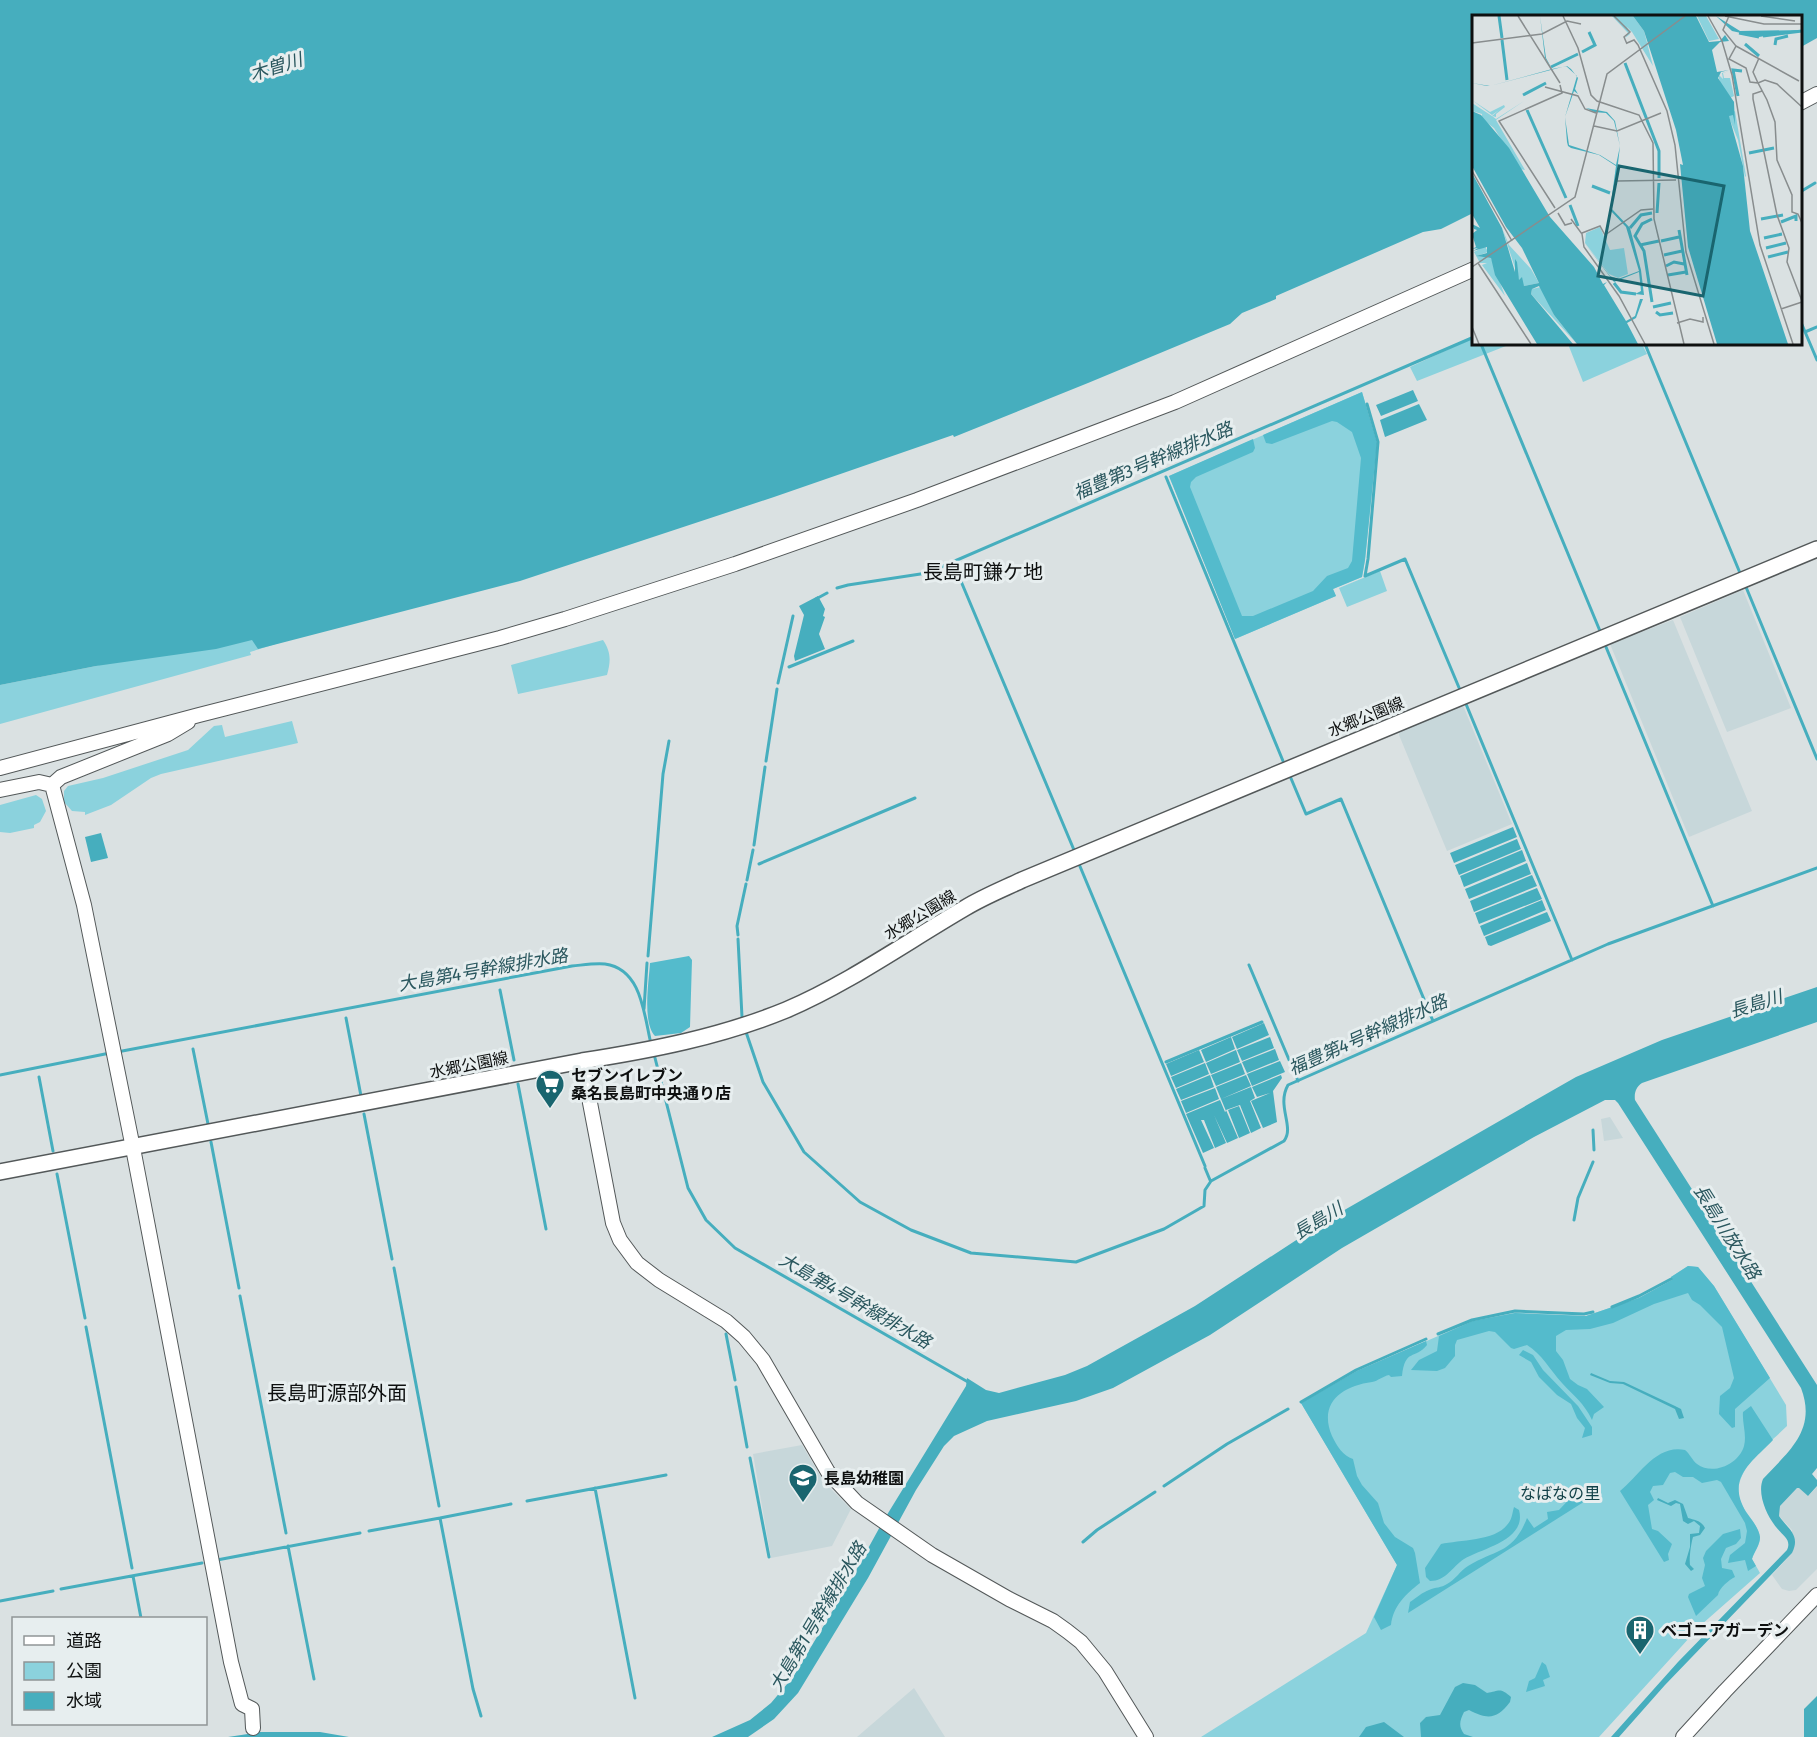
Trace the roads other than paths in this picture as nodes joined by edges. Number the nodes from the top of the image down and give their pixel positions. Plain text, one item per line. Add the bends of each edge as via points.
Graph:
1 (1817, 94) edge
2 (1802, 102) edge
3 (1472, 268) edge
4 (1817, 549) edge
5 (199, 715) junction
6 (0, 768) edge
7 (52, 785) junction
8 (0, 790) edge
9 (582, 1061) junction
10 (133, 1148) junction
11 (0, 1172) edge
12 (1817, 1595) edge
13 (253, 1728) dead end
14 (1146, 1737) edge
15 (1683, 1737) edge

1 - 2 street
3 - 5 street via 1165,406 746,560 500,638
4 - 9 main road, 水郷公園線 via 1022,880 967,907 845,981 787,1009 740,1027 652,1050
5 - 6 street
5 - 7 street via 168,734 62,777
7 - 8 street via 39,782
7 - 10 street via 83,901
9 - 10 main road, 水郷公園線
9 - 14 street via 613,1223 637,1263 744,1337 763,1360 828,1472 856,1503 932,1555 1053,1621 1081,1642 1105,1671
10 - 11 main road, 水郷公園線
10 - 13 street via 231,1662 242,1704 252,1709
12 - 15 street

